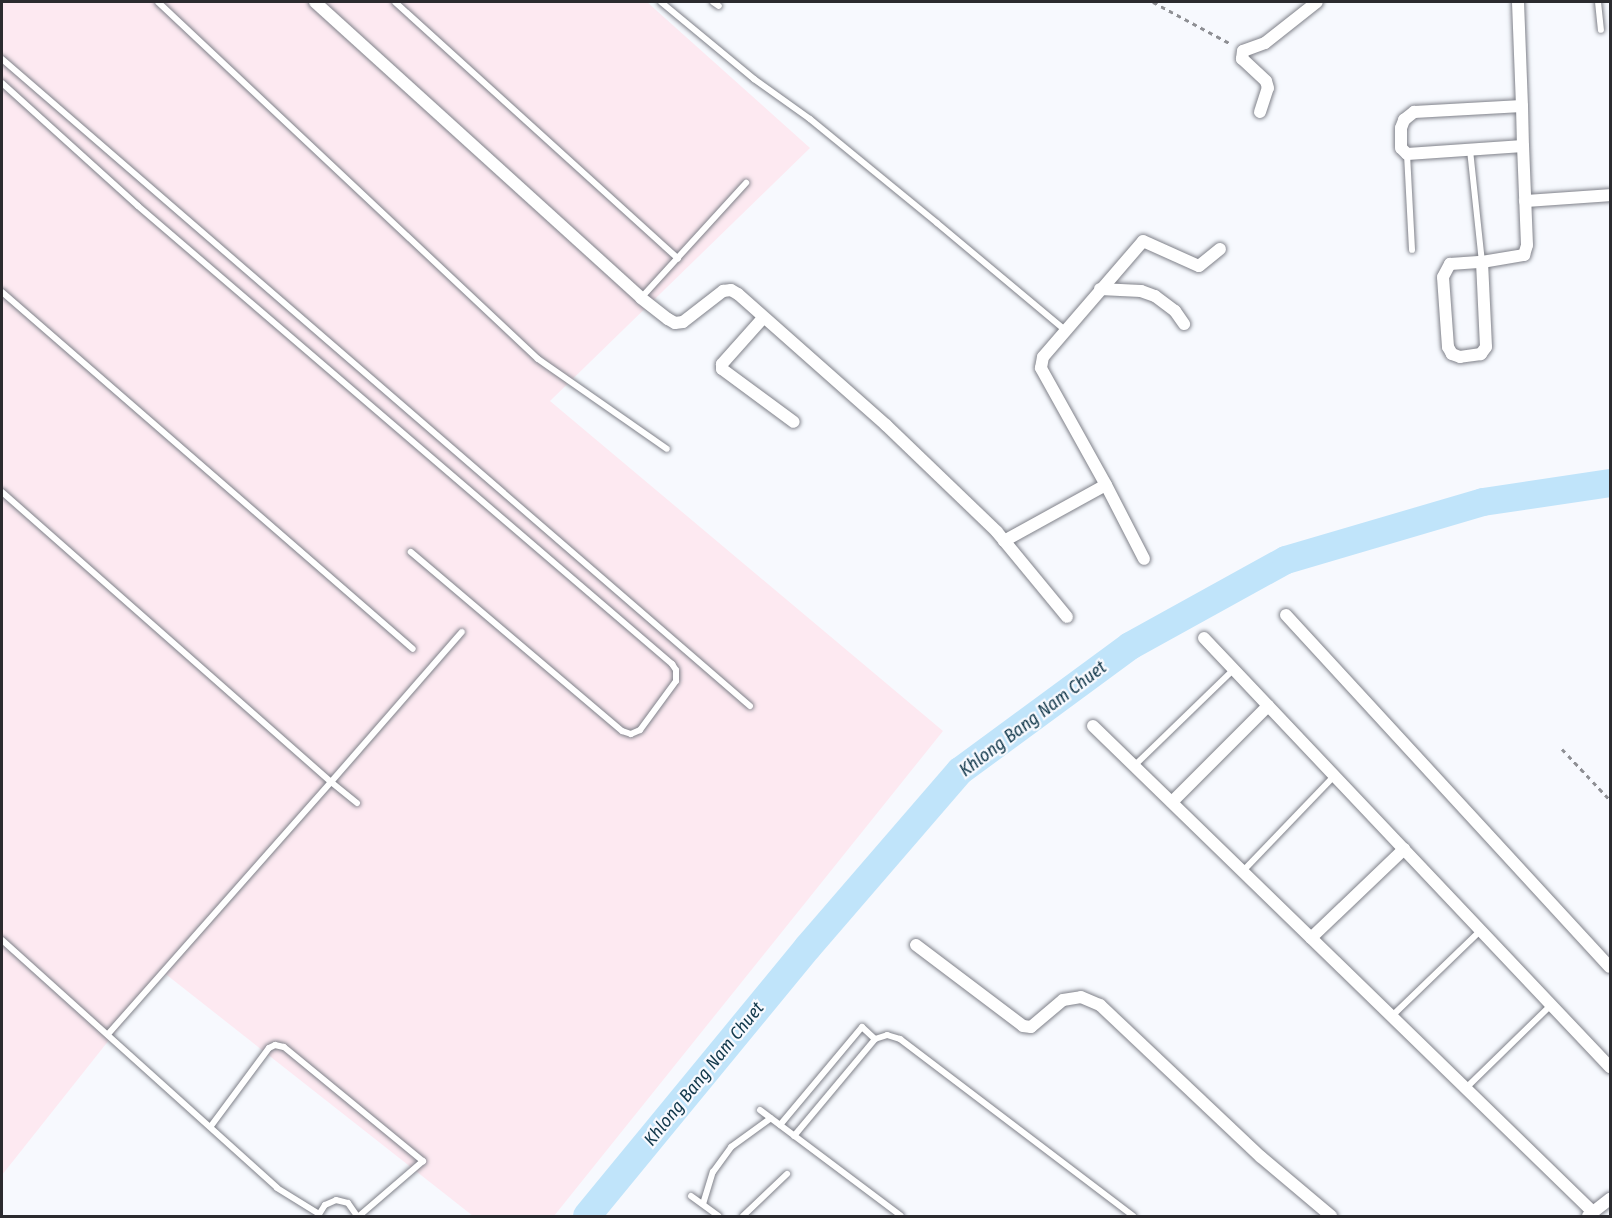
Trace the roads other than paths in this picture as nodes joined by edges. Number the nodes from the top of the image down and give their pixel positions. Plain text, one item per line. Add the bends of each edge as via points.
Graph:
1 (158, 2) edge
2 (315, 2) edge
3 (395, 2) edge
4 (661, 2) edge
5 (1317, 2) edge
6 (1518, 2) edge
7 (1598, 2) edge
8 (1601, 30) dead end
9 (2, 59) edge
10 (2, 83) edge
11 (1522, 106) junction
12 (1260, 112) dead end
13 (1523, 146) junction
14 (1470, 150) junction
15 (1407, 154) junction
16 (746, 183) dead end
17 (1611, 195) edge
18 (1525, 201) junction
19 (1220, 249) dead end
20 (1412, 250) dead end
21 (678, 259) junction
22 (1482, 262) junction
23 (1100, 289) junction
24 (2, 292) edge
25 (641, 298) junction
26 (763, 318) junction
27 (1184, 324) dead end
28 (1065, 330) junction
29 (794, 422) dead end
30 (667, 450) dead end
31 (1106, 485) junction
32 (2, 492) edge
33 (1005, 541) junction
34 (411, 552) dead end
35 (1144, 559) dead end
36 (1286, 615) dead end
37 (1067, 617) dead end
38 (462, 632) dead end
39 (1204, 638) dead end
40 (413, 649) dead end
41 (1234, 669) junction
42 (750, 706) dead end
43 (1268, 706) junction
44 (1093, 726) dead end
45 (1134, 766) junction
46 (1335, 776) junction
47 (330, 782) junction
48 (1172, 802) junction
49 (357, 803) dead end
50 (1404, 849) junction
51 (1243, 872) junction
52 (1481, 930) junction
53 (1311, 938) junction
54 (2, 940) edge
55 (916, 945) dead end
56 (1611, 967) edge
57 (1551, 1004) junction
58 (1392, 1016) junction
59 (108, 1034) junction
60 (875, 1040) junction
61 (1611, 1067) edge
62 (1466, 1089) junction
63 (760, 1110) dead end
64 (771, 1118) junction
65 (780, 1125) junction
66 (211, 1126) junction
67 (794, 1136) junction
68 (787, 1174) dead end
69 (691, 1196) dead end
70 (1611, 1199) edge
71 (703, 1204) junction
72 (1591, 1214) edge
73 (319, 1215) edge
74 (358, 1216) edge
75 (719, 1216) edge
76 (743, 1216) edge
77 (901, 1216) edge
78 (1132, 1216) edge
79 (1331, 1216) edge

1 - 30 lane via 538,359
2 - 25 street
3 - 21 lane
4 - 28 lane via 754,79 810,119
5 - 12 street via 1265,43 1243,51 1242,59 1266,81 1268,88
6 - 11 street
7 - 8 lane
9 - 42 lane
10 - 34 lane via 138,206 672,664 676,681 640,730 630,734 622,731
11 - 13 street
11 - 15 street via 1414,112 1401,128 1401,148
13 - 14 street
13 - 18 street
14 - 15 street
14 - 22 lane
15 - 20 lane
16 - 21 lane
17 - 18 street
18 - 22 street via 1524,255
19 - 23 street via 1199,266 1143,241
21 - 25 lane
22 - 22 street via 1450,264 1443,277 1448,347 1460,357 1481,354 1486,347
23 - 27 street via 1141,291 1155,296 1175,311
23 - 28 street
24 - 40 lane
25 - 26 street via 675,323 683,322 723,291 731,290
26 - 29 street via 722,364 722,369
26 - 33 street via 886,425
28 - 31 street via 1043,357 1041,368
31 - 33 street
31 - 35 street
32 - 47 lane
33 - 37 street
36 - 56 street
38 - 47 lane
39 - 41 street
41 - 43 street
41 - 45 lane
43 - 46 street
43 - 48 street
44 - 45 street
45 - 48 street
46 - 50 street
46 - 51 lane
47 - 49 lane
47 - 59 lane
48 - 51 street
50 - 52 street
50 - 53 street
51 - 53 street
52 - 57 street
52 - 58 lane
53 - 58 street
54 - 59 lane
55 - 79 street via 1023,1026 1031,1027 1063,1000 1081,997 1100,1005 1261,1157
57 - 61 street
57 - 62 lane
58 - 62 street
59 - 66 lane
60 - 65 lane via 862,1027
60 - 67 lane
60 - 78 lane via 887,1035 900,1039
62 - 72 street
63 - 64 lane
64 - 65 lane
64 - 71 lane via 731,1147 713,1172
65 - 67 lane
66 - 73 lane via 277,1188
66 - 74 lane via 269,1048 284,1047 423,1161
67 - 77 lane
68 - 76 lane
69 - 71 lane
70 - 72 street
71 - 75 lane
73 - 74 lane via 325,1204 336,1200 348,1203

